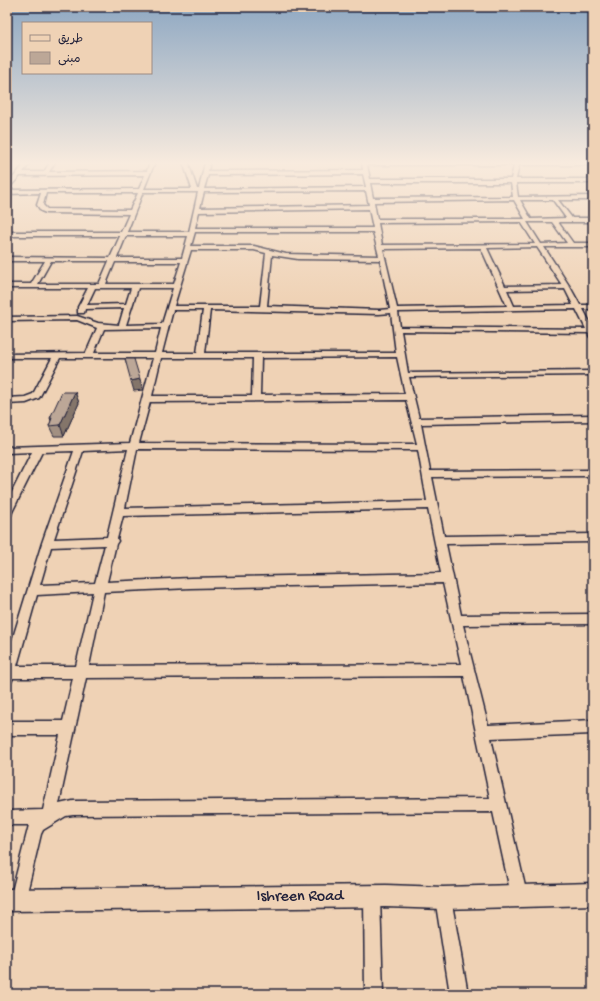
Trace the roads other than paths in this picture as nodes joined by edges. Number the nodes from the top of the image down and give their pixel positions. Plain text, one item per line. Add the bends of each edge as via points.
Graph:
1 (41, 209) edge
2 (134, 209) edge
3 (272, 209) edge
4 (372, 209) edge
5 (521, 209) edge
6 (562, 209) edge
7 (197, 210) joint
8 (133, 212) junction
9 (375, 220) junction
10 (526, 220) junction
11 (554, 220) junction
12 (570, 220) junction
13 (590, 222) edge
14 (376, 230) junction
15 (192, 232) junction
16 (7, 234) edge
17 (124, 234) junction
18 (571, 245) junction
19 (593, 245) edge
20 (483, 246) junction
21 (539, 246) junction
22 (380, 247) junction
23 (188, 248) junction
24 (269, 253) junction
25 (382, 258) junction
26 (7, 259) edge
27 (49, 260) junction
28 (114, 260) junction
29 (185, 260) junction
30 (7, 286) edge
31 (33, 286) junction
32 (92, 286) junction
33 (102, 286) junction
34 (135, 286) junction
35 (176, 286) junction
36 (567, 287) junction
37 (503, 288) junction
38 (82, 306) junction
39 (128, 306) junction
40 (578, 307) junction
41 (593, 307) edge
42 (170, 308) junction
43 (207, 308) junction
44 (512, 308) junction
45 (263, 309) junction
46 (394, 310) junction
47 (77, 318) junction
48 (7, 319) edge
49 (101, 326) junction
50 (122, 326) junction
51 (166, 326) junction
52 (397, 329) junction
53 (592, 332) edge
54 (201, 354) junction
55 (89, 355) junction
56 (158, 355) junction
57 (257, 355) junction
58 (400, 355) junction
59 (7, 356) edge
60 (57, 356) junction
61 (593, 373) edge
62 (404, 375) junction
63 (256, 397) junction
64 (410, 397) junction
65 (147, 399) junction
66 (7, 401) edge
67 (593, 418) edge
68 (416, 421) junction
69 (133, 447) junction
70 (422, 447) junction
71 (78, 448) junction
72 (7, 450) edge
73 (38, 450) junction
74 (593, 472) edge
75 (426, 474) junction
76 (432, 505) junction
77 (7, 510) edge
78 (119, 512) junction
79 (593, 538) edge
80 (439, 540) junction
81 (113, 541) junction
82 (47, 543) junction
83 (447, 578) junction
84 (100, 586) junction
85 (34, 590) junction
86 (593, 619) edge
87 (456, 620) junction
88 (469, 670) junction
89 (81, 673) junction
90 (8, 674) edge
91 (593, 727) edge
92 (7, 728) edge
93 (69, 728) junction
94 (483, 732) junction
95 (498, 805) junction
96 (50, 817) junction
97 (7, 818) edge
98 (593, 894) edge
99 (519, 895) junction
100 (372, 897) junction
101 (443, 898) junction
102 (13, 900) edge
103 (374, 994) edge
104 (459, 994) edge

1 - 8 street via 46,211
2 - 8 street
3 - 7 street
4 - 9 street
5 - 10 street
6 - 12 street
7 - 15 street
8 - 17 street
9 - 10 street
9 - 14 street
10 - 11 street
10 - 21 street
11 - 12 street
11 - 18 street
12 - 13 street
14 - 15 street
14 - 22 street
15 - 17 street
15 - 23 street
16 - 17 street
17 - 28 street
18 - 19 street
18 - 21 street
20 - 21 street
20 - 22 street
20 - 37 street
21 - 36 street
22 - 25 street
23 - 24 street via 254,248
23 - 29 street
24 - 25 street via 287,256
24 - 45 street
25 - 46 street
26 - 27 street
27 - 28 street
27 - 31 street
28 - 29 street
28 - 33 street
29 - 35 street
30 - 31 street
31 - 32 street
32 - 33 street
32 - 38 street
33 - 34 street
34 - 35 street
34 - 39 street
35 - 42 street
36 - 37 street
36 - 40 street
37 - 44 street
38 - 39 street
38 - 47 street
39 - 50 street
40 - 41 street
40 - 44 street
40 - 53 street
42 - 43 street
42 - 51 street
43 - 45 street
43 - 54 street
44 - 46 street
45 - 46 street via 360,312
46 - 52 street
47 - 48 street
47 - 49 street
49 - 50 street
49 - 55 street
50 - 51 street
51 - 56 street
52 - 53 street
52 - 58 street
54 - 56 street
54 - 57 street
55 - 56 street
55 - 60 street
56 - 65 street
57 - 58 street
57 - 63 street
58 - 62 street
59 - 60 street
60 - 66 street via 36,396 26,400
61 - 62 street
62 - 64 street
63 - 64 street
63 - 65 street
64 - 68 street
65 - 69 street
67 - 68 street
68 - 70 street
69 - 70 street
69 - 71 street
69 - 78 street
70 - 75 street
71 - 73 street
71 - 82 street
72 - 73 street
73 - 77 street
74 - 75 street
75 - 76 street
76 - 78 street
76 - 80 street
78 - 81 street
79 - 80 street
80 - 83 street
81 - 82 street
81 - 84 street
82 - 85 street
83 - 84 street
83 - 87 street
84 - 85 street
84 - 89 street
85 - 90 street
86 - 87 street
87 - 88 street
88 - 89 street
88 - 94 street
89 - 90 street
89 - 93 street
91 - 94 street
92 - 93 street
93 - 96 street
94 - 95 street
95 - 96 street via 73,808
95 - 99 street
96 - 97 street
96 - 102 street via 34,831
98 - 99 street, Ishreen Road
99 - 101 street, Ishreen Road
100 - 101 street, Ishreen Road
100 - 102 street, Ishreen Road
100 - 103 street
101 - 104 street

